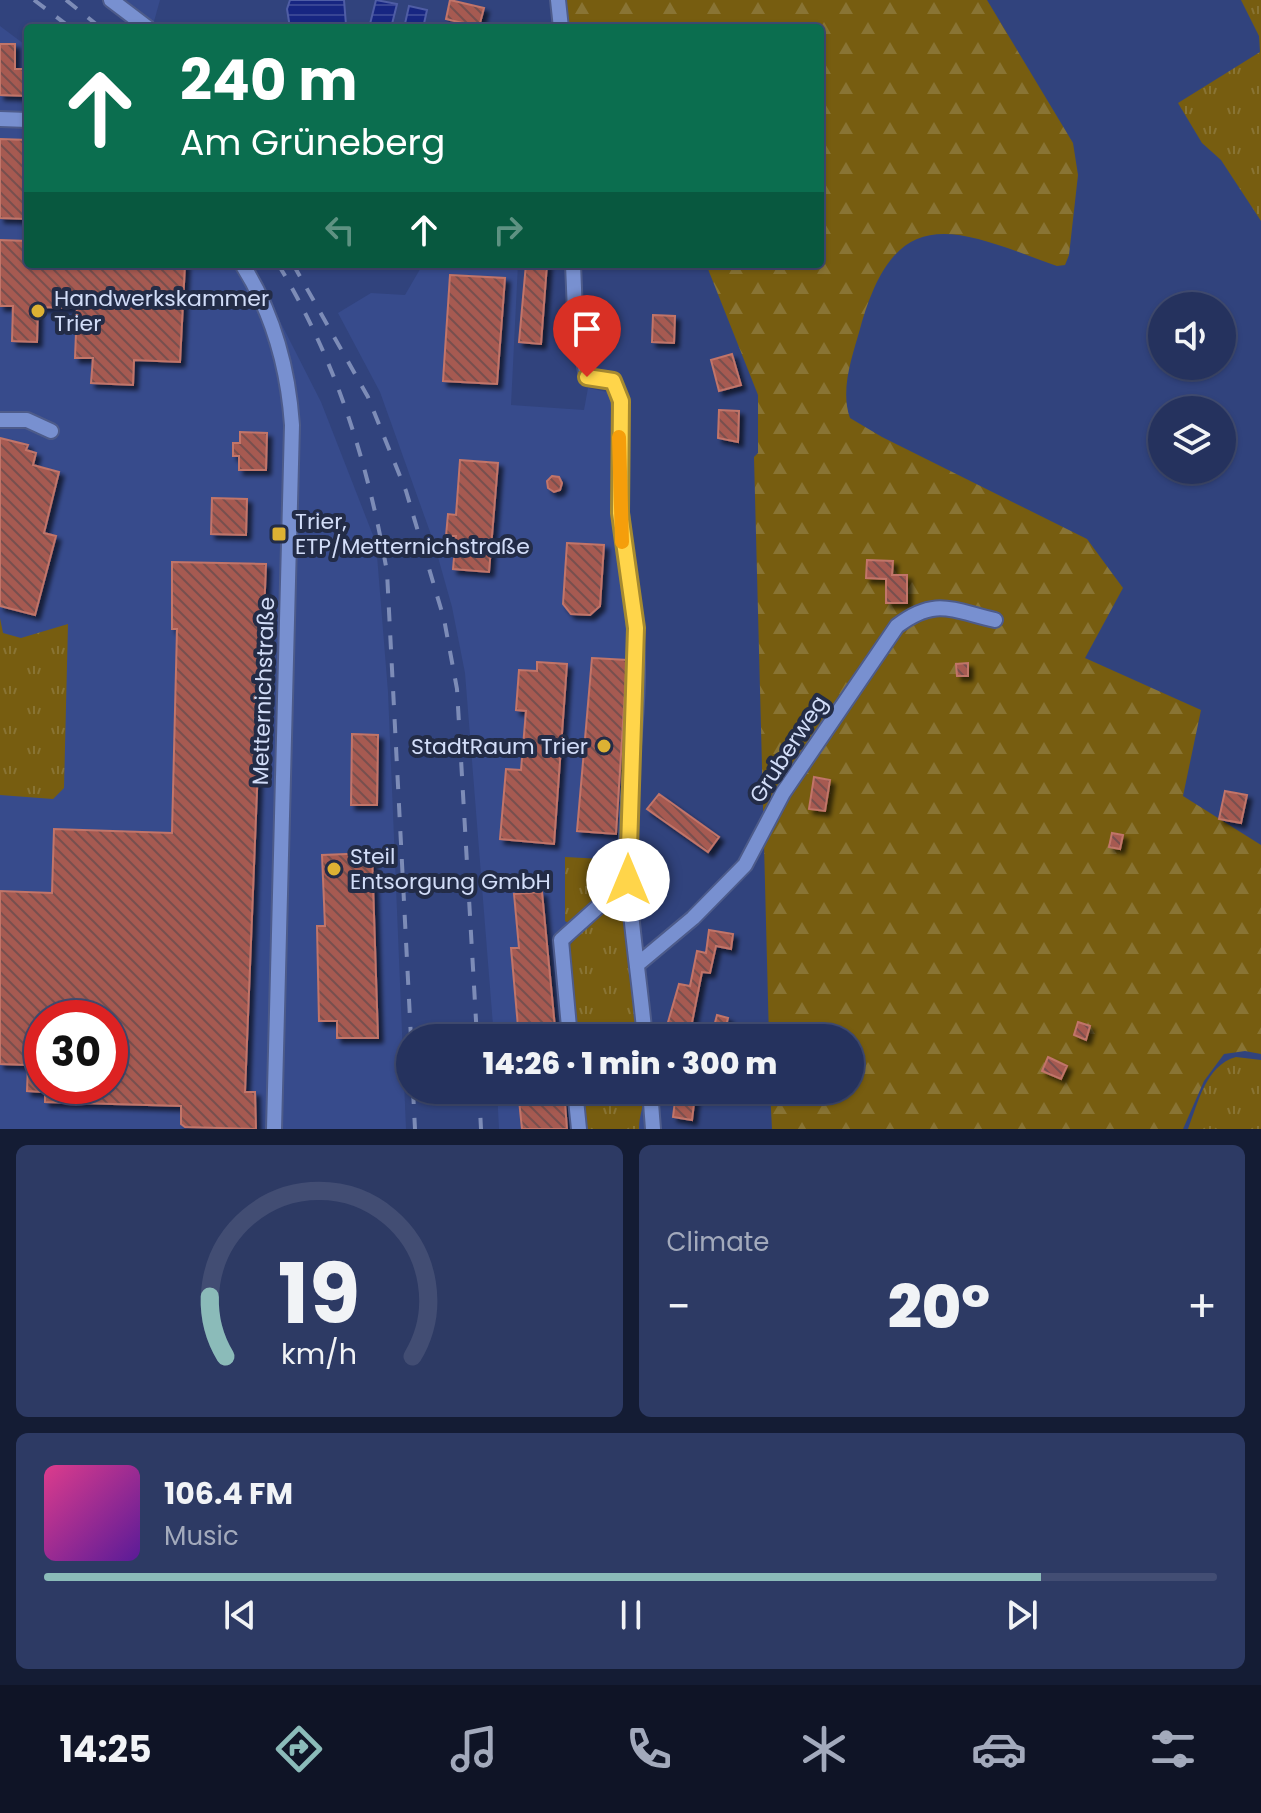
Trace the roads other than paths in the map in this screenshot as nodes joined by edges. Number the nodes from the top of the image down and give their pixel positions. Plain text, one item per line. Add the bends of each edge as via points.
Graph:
1 (111, 0) edge
2 (558, 0) edge
3 (143, 24) edge
4 (561, 24) edge
5 (0, 119) edge
6 (24, 120) edge
7 (244, 268) edge
8 (573, 268) edge
9 (0, 420) edge
10 (51, 431) dead end
11 (995, 620) dead end
12 (628, 880) junction
13 (638, 964) junction
14 (569, 1024) edge
15 (644, 1024) edge
16 (576, 1104) edge
17 (651, 1104) edge
18 (274, 1129) edge
19 (579, 1129) edge
20 (653, 1129) edge

1 - 3 street
2 - 4 street
5 - 6 street
7 - 18 street, Metternichstraße via 284,360 292,425
8 - 12 street via 587,377 613,381 621,401 623,552 635,613 637,669
9 - 10 street via 27,420
11 - 13 street, Gruberweg via 934,606 897,626 783,793 745,865
12 - 13 street
12 - 14 street via 561,940
13 - 15 street
16 - 19 street
17 - 20 street

